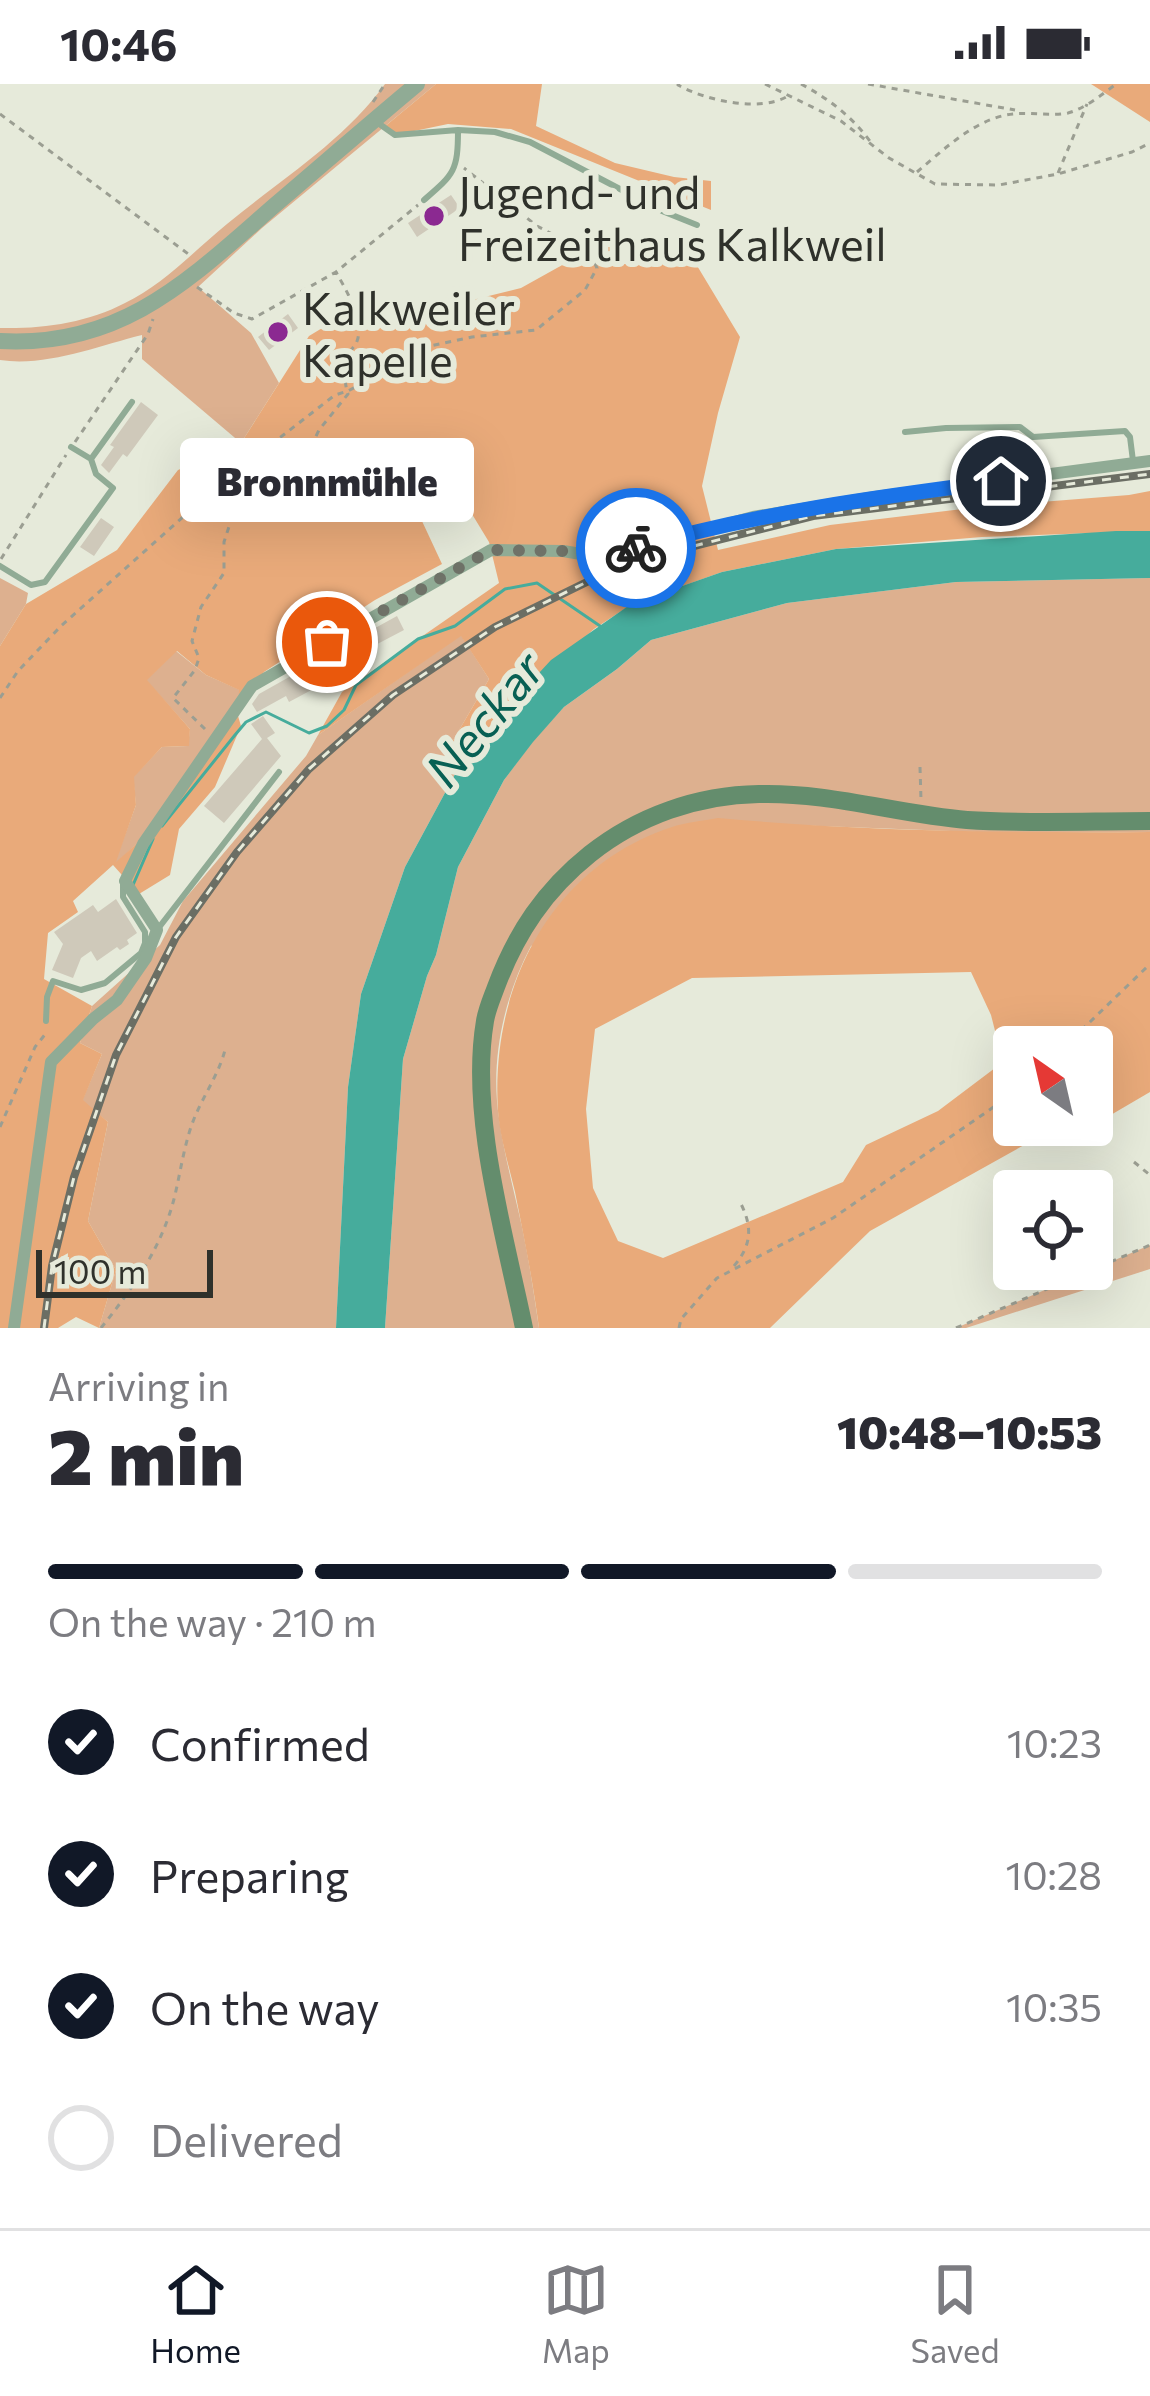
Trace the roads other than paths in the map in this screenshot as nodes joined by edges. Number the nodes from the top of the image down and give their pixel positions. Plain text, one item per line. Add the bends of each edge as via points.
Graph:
1 (417, 84) edge
2 (375, 120) junction
3 (458, 130) junction
4 (424, 200) road end
5 (698, 225) dead end
6 (0, 341) edge
7 (132, 402) dead end
8 (904, 432) dead end
9 (71, 447) road end
10 (91, 460) junction
11 (1150, 461) edge
12 (1133, 464) junction
13 (0, 563) edge
14 (279, 772) dead end
15 (1150, 821) edge
16 (125, 881) junction
17 (157, 930) junction
18 (46, 1021) road end
19 (14, 1328) edge
20 (524, 1328) edge

1 - 2 street
2 - 3 lane via 395,135
2 - 6 street via 149,305 75,336
3 - 4 lane via 458,163
3 - 5 lane via 530,142
7 - 10 lane
8 - 12 lane via 1125,431
9 - 10 lane
10 - 13 lane via 113,488 45,582 32,585
11 - 12 street
12 - 16 street via 875,496 619,554 491,550 252,686
14 - 17 lane
15 - 20 main road via 969,820 764,793 654,815 590,854 527,921 485,1017 484,1110
16 - 17 street
16 - 18 lane via 121,894 146,932 143,949 93,989 53,981
17 - 19 street via 117,1000 51,1062

